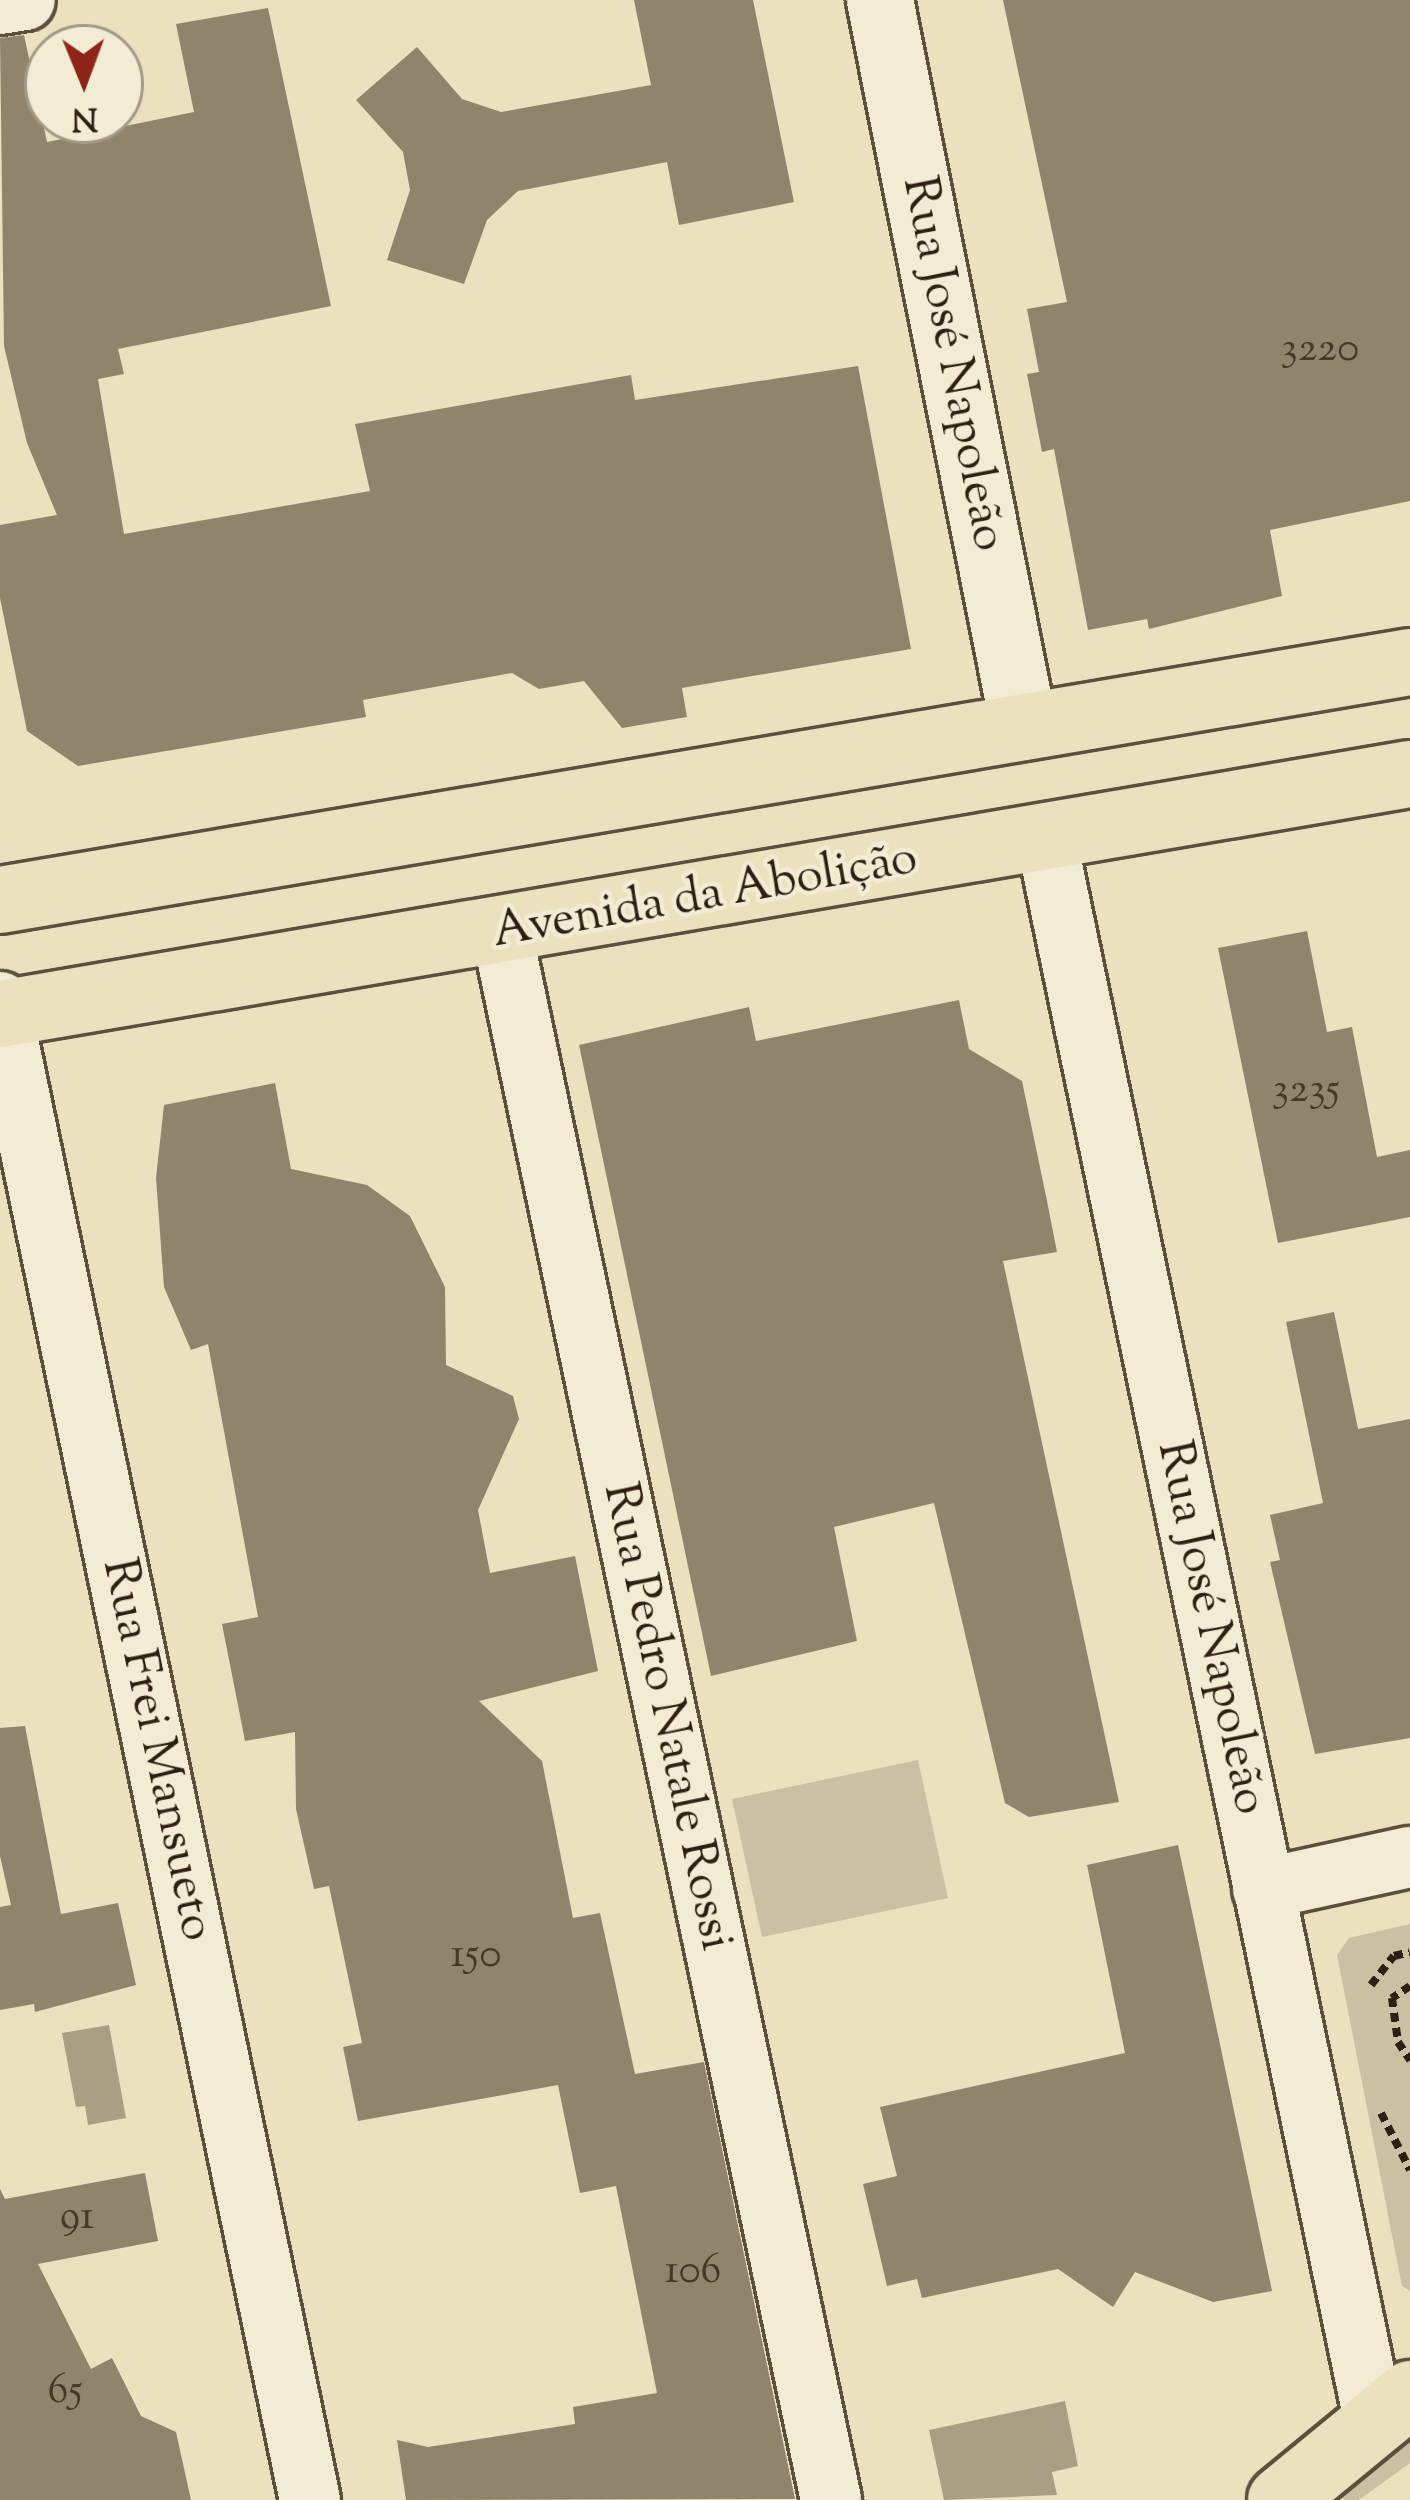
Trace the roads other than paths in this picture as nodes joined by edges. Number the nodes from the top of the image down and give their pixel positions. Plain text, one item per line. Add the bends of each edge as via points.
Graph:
1 (25, 0) edge
2 (880, 0) edge
3 (0, 4) edge
4 (1410, 662) edge
5 (1024, 727) junction
6 (1410, 773) edge
7 (1046, 837) junction
8 (0, 900) edge
9 (502, 933) junction
10 (1, 1010) edge
11 (1410, 1857) edge
12 (1263, 1889) junction
13 (1392, 2406) edge
14 (310, 2500) edge
15 (830, 2500) edge
16 (1281, 2500) edge

1 - 3 street
2 - 5 street, Rua José Napoleão
4 - 5 main road
5 - 8 main road
6 - 7 main road, Avenida da Abolição
7 - 9 main road, Avenida da Abolição
7 - 12 street, Rua José Napoleão
9 - 10 main road, Avenida da Abolição
9 - 15 street, Rua Pedro Natale Rossi
10 - 14 street, Rua Frei Mansueto
11 - 12 street
12 - 13 street, Rua José Napoleão
13 - 16 main road

